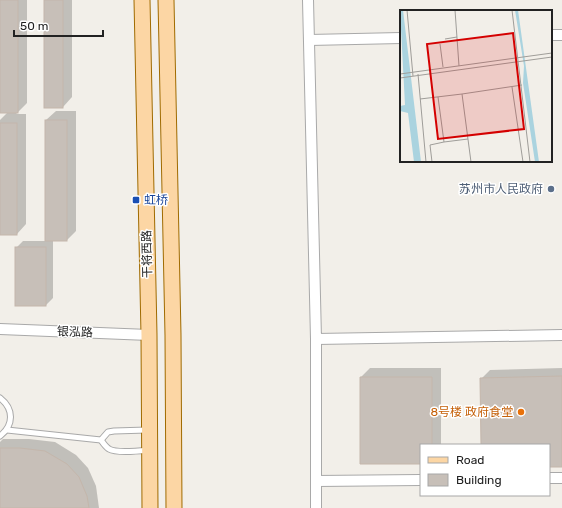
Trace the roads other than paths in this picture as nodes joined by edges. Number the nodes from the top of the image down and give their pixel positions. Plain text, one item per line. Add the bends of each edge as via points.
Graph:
1 (142, 0) edge
2 (166, 0) edge
3 (308, 0) edge
4 (400, 38) edge
5 (309, 40) junction
6 (0, 330) edge
7 (149, 335) junction
8 (562, 335) edge
9 (316, 339) junction
10 (0, 398) edge
11 (6, 430) junction
12 (150, 430) junction
13 (0, 436) edge
14 (101, 440) junction
15 (150, 450) junction
16 (550, 478) edge
17 (562, 478) edge
18 (420, 480) edge
19 (316, 481) junction
20 (150, 508) edge
21 (174, 508) edge
22 (316, 508) edge

1 - 7 main road, 干将西路
2 - 21 main road, 干将西路
3 - 5 street
4 - 5 street
5 - 9 street
6 - 7 street, 银泓路
7 - 12 main road, 干将西路
8 - 9 street
9 - 19 street
10 - 11 lane via 9,408 11,416
11 - 13 lane
11 - 14 lane
12 - 14 lane via 108,432
12 - 15 main road, 干将西路
14 - 15 lane via 109,449 115,451
15 - 20 main road, 干将西路
16 - 17 street
18 - 19 street
19 - 22 street

